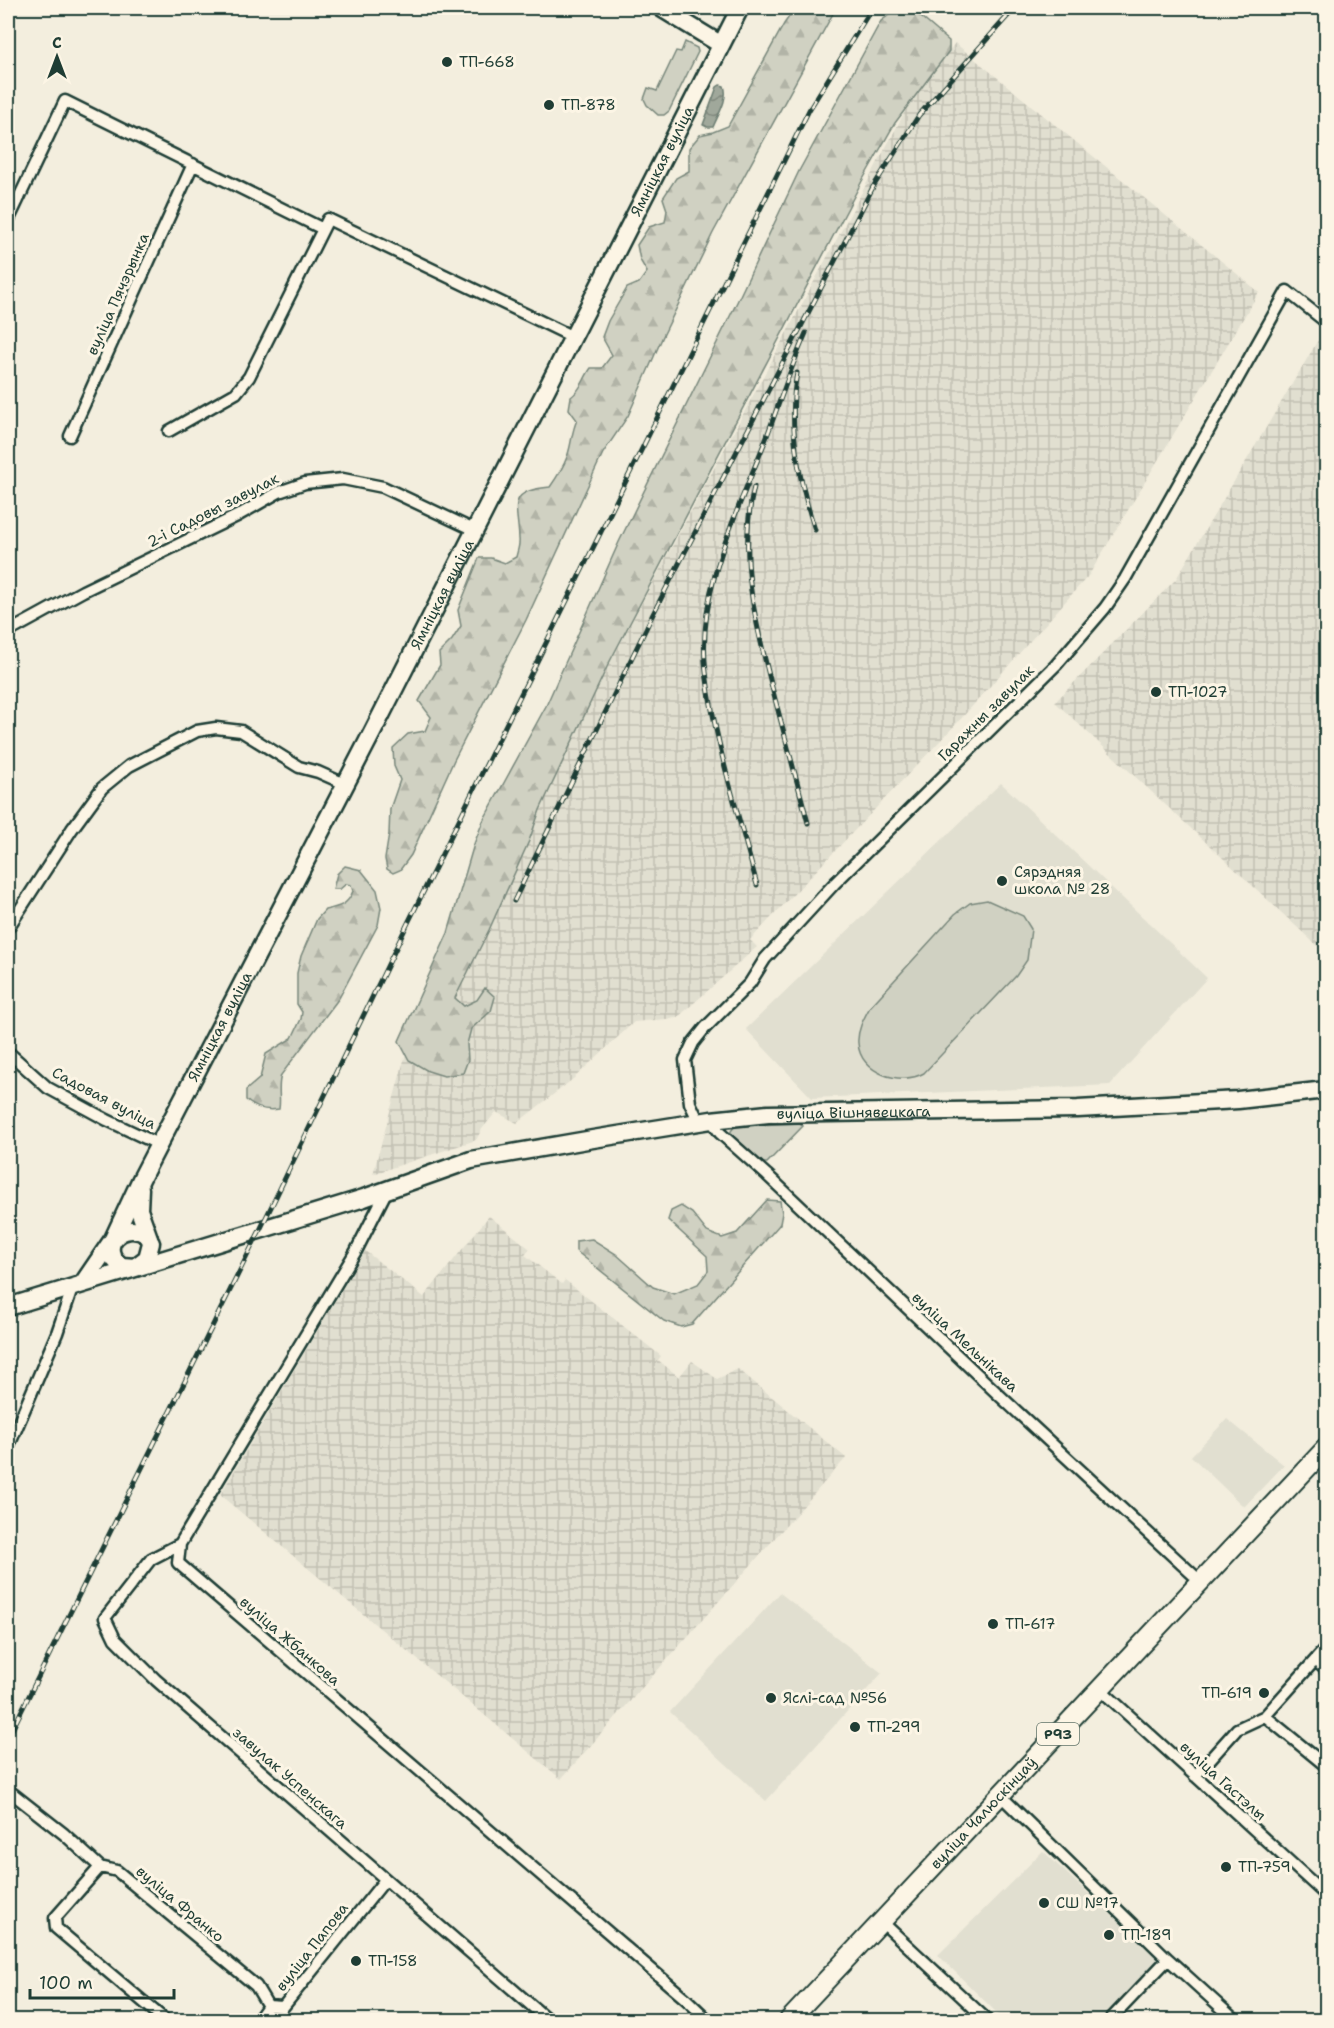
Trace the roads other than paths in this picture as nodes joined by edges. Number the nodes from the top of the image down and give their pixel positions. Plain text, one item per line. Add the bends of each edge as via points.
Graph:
1 (662, 8) edge
2 (740, 8) edge
3 (720, 44) junction
4 (193, 164) junction
5 (8, 220) edge
6 (325, 224) junction
7 (1326, 322) edge
8 (572, 336) junction
9 (169, 431) dead end
10 (70, 436) dead end
11 (474, 530) junction
12 (8, 632) edge
13 (345, 784) junction
14 (8, 928) edge
15 (8, 1052) edge
16 (1326, 1090) edge
17 (705, 1121) junction
18 (160, 1145) junction
19 (141, 1179) junction
20 (387, 1190) junction
21 (113, 1239) junction
22 (149, 1239) junction
23 (181, 1253) junction
24 (135, 1267) junction
25 (78, 1285) junction
26 (8, 1307) edge
27 (8, 1448) edge
28 (1326, 1448) edge
29 (180, 1544) junction
30 (1201, 1582) junction
31 (1326, 1648) edge
32 (1316, 1661) junction
33 (1326, 1670) edge
34 (1100, 1689) junction
35 (1265, 1716) junction
36 (1326, 1766) edge
37 (1195, 1776) junction
38 (8, 1790) edge
39 (1000, 1796) junction
40 (100, 1867) junction
41 (385, 1880) junction
42 (1326, 1895) edge
43 (882, 1922) junction
44 (1167, 1959) junction
45 (264, 2016) edge
46 (165, 2020) edge
47 (548, 2020) edge
48 (708, 2020) edge
49 (789, 2020) edge
50 (987, 2020) edge
51 (1110, 2020) edge
52 (1235, 2020) edge

1 - 3 main road
2 - 3 main road, Ямніцкая вуліца
3 - 8 main road, Ямніцкая вуліца
4 - 5 street via 65,101
4 - 6 street
4 - 10 street, вуліца Пячэрынка
6 - 8 street
6 - 9 street via 249,377 236,393
7 - 17 street, Гаражны завулак via 1287,291 1105,608 1056,665 834,884 693,1043 685,1060 690,1103
8 - 11 main road, Ямніцкая вуліца
11 - 12 street, 2-і Садовы завулак via 383,487 343,479 305,483 279,492
11 - 13 main road, Ямніцкая вуліца
13 - 14 street via 299,767 242,731 197,731 129,766 102,788
13 - 18 main road, Ямніцкая вуліца
15 - 18 street, Садовая вуліца via 48,1088
16 - 17 main road, вуліца Вішнявецкага via 1100,1108 768,1114
17 - 20 main road, вуліца Вішнявецкага via 471,1161
17 - 30 street, вуліца Мельнікава
18 - 19 main road, Ямніцкая вуліца
19 - 21 main road, Ямніцкая вуліца
19 - 22 main road via 139,1210
20 - 23 main road, вуліца Вішнявецкага
20 - 29 street via 356,1251
21 - 22 main road via 127,1230 136,1230
21 - 24 main road via 115,1261
21 - 25 main road, Ямніцкая вуліца
22 - 23 main road via 164,1249
22 - 24 main road via 147,1258
23 - 24 main road, вуліца Вішнявецкага
24 - 25 main road, вуліца Вішнявецкага
25 - 26 main road, вуліца Вішнявецкага
25 - 27 street
28 - 30 main road, вуліца Чалюскінцаў / Р93
29 - 41 street, завулак Успенскага via 151,1559 105,1618 115,1639 156,1680
29 - 48 street, вуліца Жбанкова via 178,1563
30 - 34 main road, вуліца Чалюскінцаў / Р93
31 - 32 street
32 - 33 street
32 - 35 street
34 - 37 street, вуліца Гастэлы
34 - 39 main road, вуліца Чалюскінцаў / Р93
35 - 36 street
35 - 37 street via 1237,1729
37 - 42 street, вуліца Гастэлы
38 - 40 street, вуліца Франко
39 - 43 main road, вуліца Чалюскінцаў / Р93
39 - 44 street
40 - 45 street, вуліца Франко via 117,1871 256,1986
40 - 46 street via 55,1918 56,1928
41 - 45 street, вуліца Папова via 283,2007
41 - 47 street, завулак Успенскага
43 - 49 main road, вуліца Чалюскінцаў / Р93
43 - 50 street
44 - 51 street
44 - 52 street

